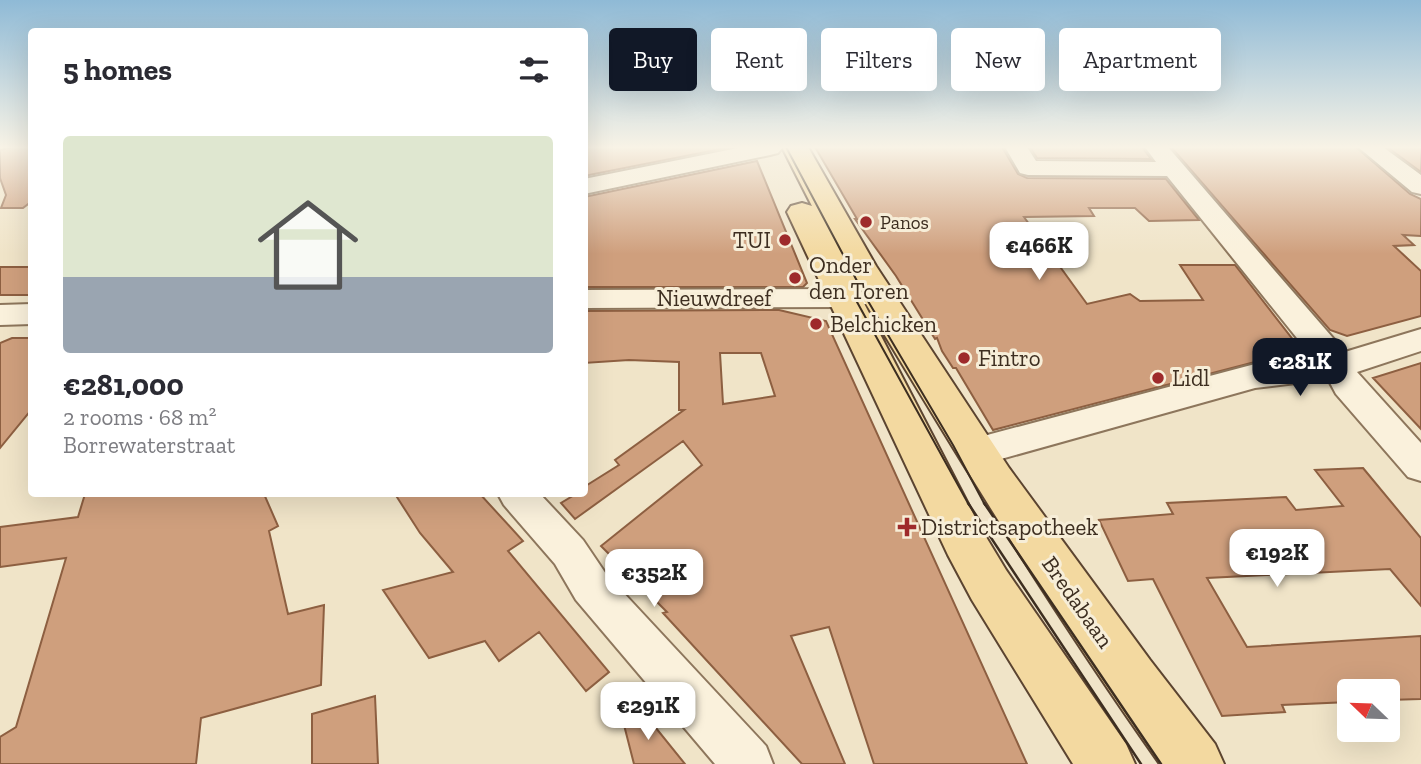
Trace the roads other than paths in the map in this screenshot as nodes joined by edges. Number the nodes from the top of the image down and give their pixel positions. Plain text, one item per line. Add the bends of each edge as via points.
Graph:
1 (798, 183) edge
2 (1187, 183) edge
3 (861, 296) junction
4 (588, 299) edge
5 (1421, 340) edge
6 (1338, 366) junction
7 (1409, 444) edge
8 (976, 452) junction
9 (1421, 467) edge
10 (520, 497) edge
11 (748, 764) edge
12 (1106, 764) edge
13 (1195, 764) edge

1 - 3 main road, Bredabaan
2 - 6 street
3 - 4 street, Nieuwdreef
3 - 8 main road, Bredabaan
3 - 12 main road, Bredabaan via 964,541
5 - 6 street
6 - 7 street via 1348,386
6 - 8 street via 1255,376
7 - 9 street
8 - 13 main road, Bredabaan
10 - 11 street via 569,552 591,587

